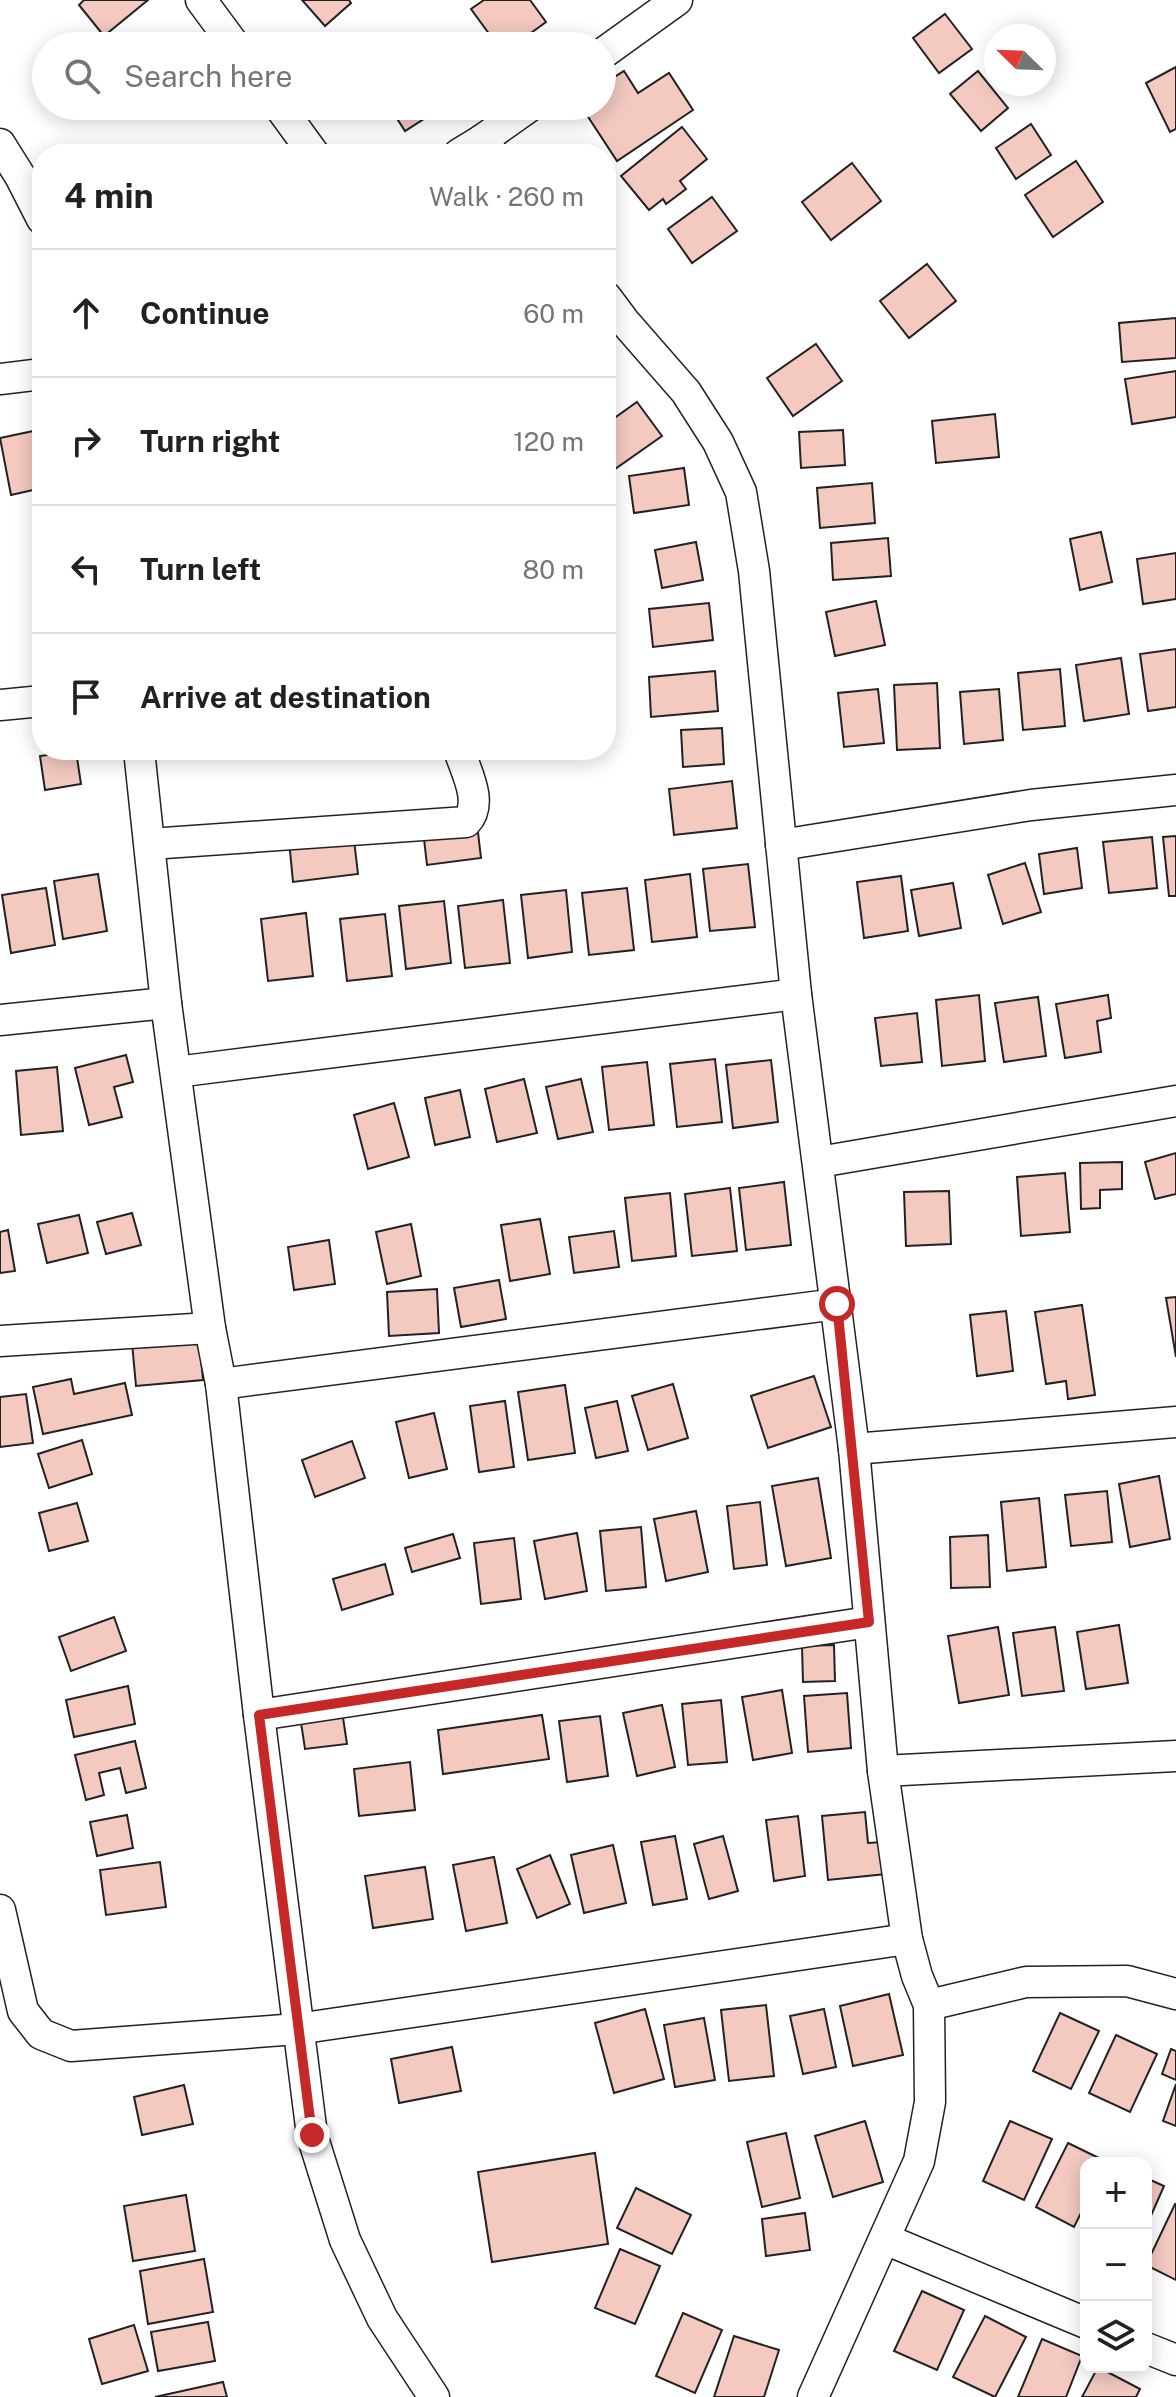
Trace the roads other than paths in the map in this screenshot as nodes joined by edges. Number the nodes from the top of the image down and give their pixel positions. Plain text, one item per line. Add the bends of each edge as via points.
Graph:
1 (201, 0) edge
2 (677, 0) edge
3 (225, 32) edge
4 (616, 44) edge
5 (289, 120) edge
6 (513, 120) edge
7 (0, 144) edge
8 (307, 144) edge
9 (484, 144) edge
10 (32, 199) edge
11 (616, 310) edge
12 (32, 375) edge
13 (0, 379) edge
14 (32, 702) edge
15 (0, 705) edge
16 (140, 760) edge
17 (462, 760) edge
18 (1176, 790) edge
19 (150, 844) junction
20 (781, 845) junction
21 (796, 994) junction
22 (166, 1003) junction
23 (0, 1020) edge
24 (176, 1072) junction
25 (1176, 1101) edge
26 (819, 1162) junction
27 (837, 1304) junction
28 (210, 1328) junction
29 (0, 1341) edge
30 (221, 1384) junction
31 (1176, 1422) edge
32 (854, 1449) junction
33 (869, 1622) junction
34 (259, 1715) junction
35 (1176, 1756) edge
36 (883, 1771) junction
37 (0, 1910) edge
38 (907, 1939) junction
39 (1176, 1994) edge
40 (929, 2005) junction
41 (297, 2029) junction
42 (885, 2239) junction
43 (1080, 2320) edge
44 (1152, 2350) edge
45 (1176, 2360) edge
46 (434, 2397) edge
47 (813, 2397) edge

1 - 3 street
2 - 4 street
5 - 8 street
6 - 9 street
7 - 10 street
11 - 20 street via 686,392 741,492 754,571
12 - 13 street
14 - 15 street
16 - 19 street
17 - 19 street via 475,800 466,822
18 - 20 street via 1031,805
19 - 22 street
20 - 21 street
21 - 24 street
21 - 26 street
22 - 23 street
22 - 24 street
24 - 28 street
25 - 26 street
26 - 27 street
27 - 30 street
27 - 32 street
28 - 29 street
28 - 30 street
30 - 34 street
31 - 32 street
32 - 33 street
33 - 34 street
33 - 36 street
34 - 41 street
35 - 36 street
36 - 38 street
37 - 41 street via 23,2011 41,2034 71,2046
38 - 40 street
38 - 41 street
39 - 40 street via 1127,1981 1026,1982
40 - 42 street via 930,2102 919,2161
41 - 46 street via 312,2135 345,2240 382,2318
42 - 43 street
42 - 47 street
44 - 45 street

